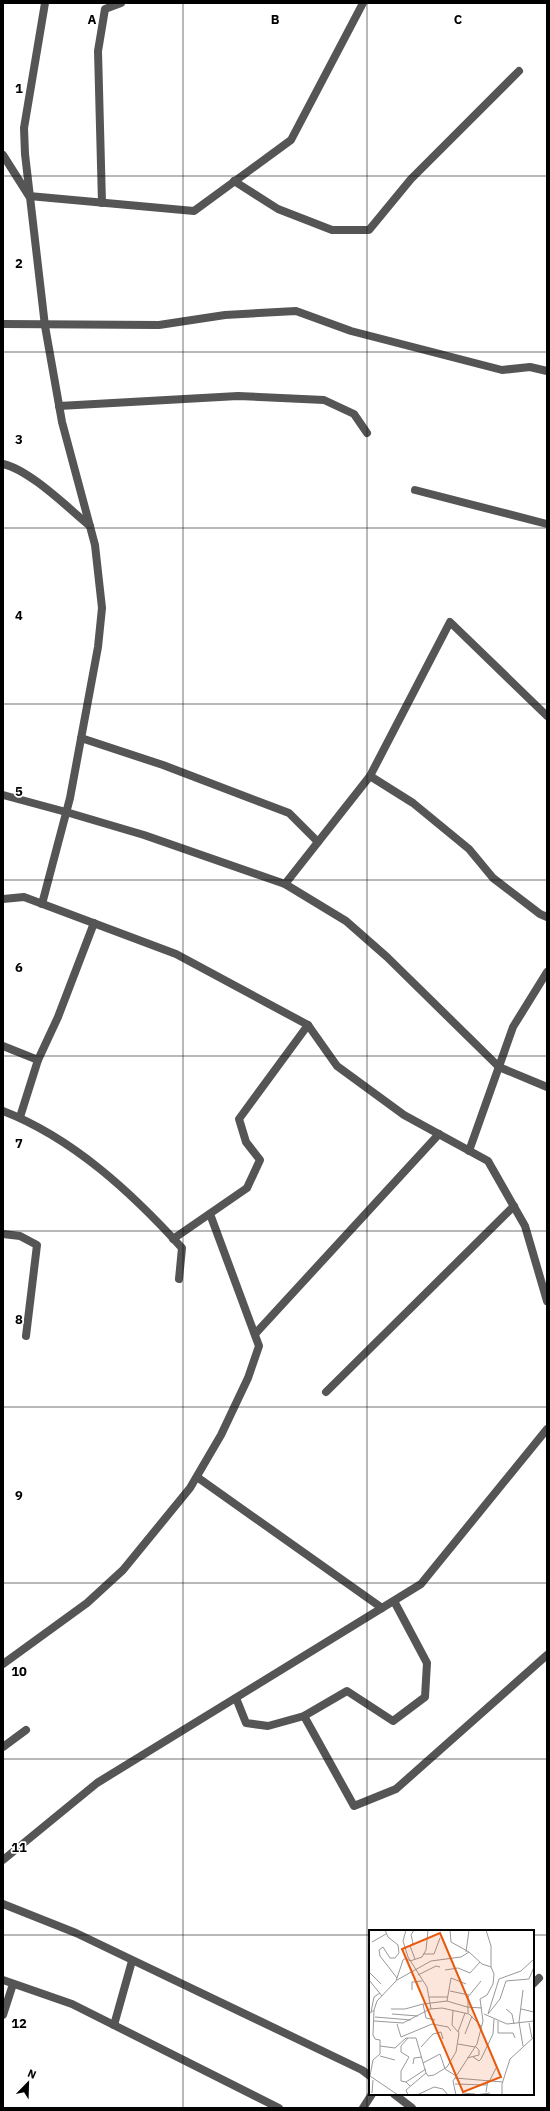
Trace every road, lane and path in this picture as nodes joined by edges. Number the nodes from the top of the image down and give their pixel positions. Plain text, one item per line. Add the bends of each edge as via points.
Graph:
1 (45, 3) edge
2 (122, 3) edge
3 (364, 3) edge
4 (519, 71) dead end
5 (3, 155) edge
6 (234, 181) junction
7 (29, 196) junction
8 (102, 202) junction
9 (3, 324) edge
10 (45, 326) junction
11 (547, 371) edge
12 (59, 406) junction
13 (367, 433) dead end
14 (3, 464) edge
15 (415, 490) dead end
16 (547, 524) edge
17 (90, 526) junction
18 (547, 716) edge
19 (81, 738) junction
20 (370, 776) junction
21 (3, 795) edge
22 (66, 812) junction
23 (318, 842) junction
24 (286, 884) junction
25 (3, 899) edge
26 (42, 904) junction
27 (547, 916) edge
28 (94, 923) junction
29 (547, 972) edge
30 (308, 1026) junction
31 (3, 1046) edge
32 (38, 1060) junction
33 (499, 1067) junction
34 (547, 1087) edge
35 (3, 1111) edge
36 (20, 1117) junction
37 (439, 1134) junction
38 (469, 1151) junction
39 (514, 1206) junction
40 (210, 1214) junction
41 (3, 1234) edge
42 (173, 1239) junction
43 (179, 1279) dead end
44 (547, 1301) edge
45 (255, 1334) junction
46 (26, 1336) dead end
47 (326, 1392) dead end
48 (547, 1429) edge
49 (197, 1476) junction
50 (394, 1601) junction
51 (382, 1608) junction
52 (547, 1655) edge
53 (3, 1664) edge
54 (236, 1698) junction
55 (304, 1716) junction
56 (26, 1730) dead end
57 (3, 1747) edge
58 (3, 1860) edge
59 (3, 1904) edge
60 (132, 1961) junction
61 (3, 1980) edge
62 (13, 1984) junction
63 (3, 2015) edge
64 (114, 2025) junction
65 (369, 2075) edge
66 (371, 2095) edge
67 (398, 2095) edge
68 (279, 2108) edge
69 (363, 2108) edge
70 (412, 2108) edge

1 - 7 street via 24,128
2 - 8 street via 105,9 98,51
3 - 6 street via 291,140
4 - 6 street via 411,179 369,230 332,230 278,209
5 - 7 street
6 - 8 street via 194,210
7 - 8 street
7 - 10 street
9 - 10 street
10 - 11 street via 159,325 225,315 296,311 351,331 502,370 530,367
10 - 12 street
12 - 13 street via 238,396 324,400 354,414
12 - 17 street
14 - 17 street via 13,466
15 - 16 street
17 - 19 street via 95,544 102,608 98,647
18 - 20 street via 450,622
19 - 22 street
19 - 23 street via 163,765 289,814
20 - 23 street
20 - 27 street via 413,803 469,849 493,878 540,914
21 - 22 street
22 - 24 street via 144,835
22 - 26 street
23 - 24 street
24 - 33 street via 346,921 387,957
25 - 26 street via 24,897
26 - 28 street
28 - 30 street via 176,954
28 - 32 street via 58,1017
29 - 33 street via 513,1027
30 - 37 street via 337,1066 404,1115
30 - 40 street via 239,1119 246,1142 260,1160 247,1188
31 - 32 street
32 - 36 street
33 - 34 street
33 - 38 street
35 - 36 street
36 - 42 street via 81,1154 155,1219
37 - 38 street
37 - 45 street
38 - 39 street via 488,1161
39 - 44 street via 525,1226
39 - 47 street
40 - 42 street
40 - 45 street
41 - 46 street via 20,1236 37,1245
42 - 43 street via 182,1248
45 - 49 street via 259,1346 248,1378 221,1435
48 - 50 street via 421,1584
49 - 51 street
49 - 53 street via 123,1570 87,1603
50 - 51 street
50 - 55 street via 427,1663 425,1697 393,1721 347,1691
51 - 54 street
52 - 55 street via 396,1789 354,1806
54 - 55 street via 246,1723 268,1726
54 - 58 street via 97,1783
56 - 57 street
59 - 60 street via 76,1933
60 - 64 street
60 - 65 street
61 - 62 street
62 - 63 street
62 - 64 street via 72,2004
64 - 68 street
66 - 69 street
67 - 70 street

